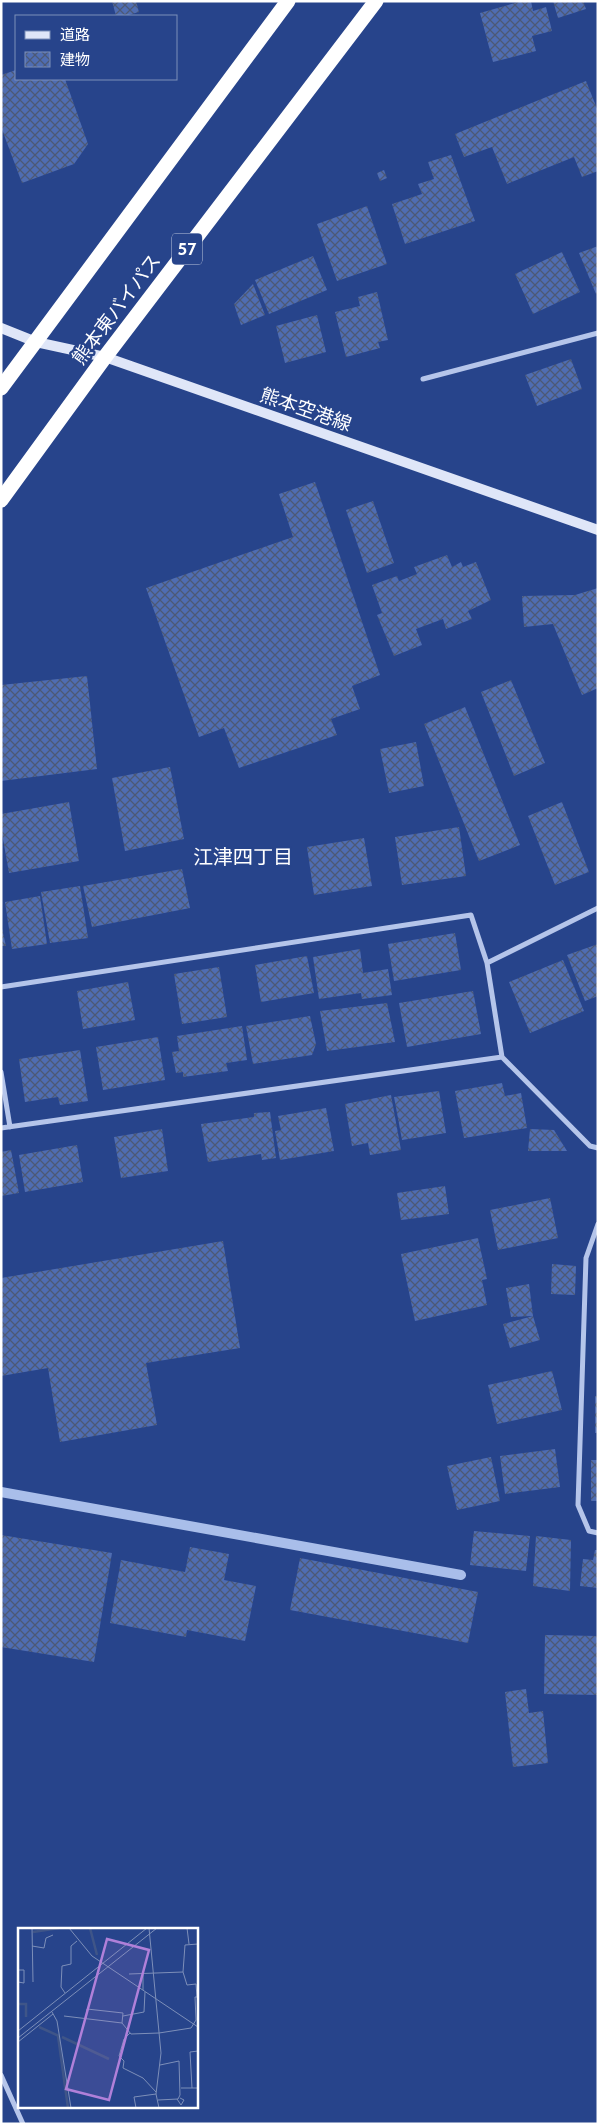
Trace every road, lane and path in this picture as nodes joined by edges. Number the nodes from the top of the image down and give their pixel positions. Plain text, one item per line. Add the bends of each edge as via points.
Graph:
1 (288, 1) edge
2 (376, 1) edge
3 (1, 328) edge
4 (598, 333) edge
5 (36, 342) junction
6 (105, 357) junction
7 (423, 379) dead end
8 (1, 388) edge
9 (1, 500) edge
10 (598, 530) edge
11 (598, 908) edge
12 (487, 963) junction
13 (1, 988) edge
14 (502, 1057) junction
15 (1, 1072) edge
16 (10, 1127) junction
17 (1, 1128) edge
18 (598, 1148) edge
19 (598, 1224) edge
20 (598, 1533) edge
21 (1, 2075) edge
22 (23, 2124) edge

1 - 5 highway
2 - 6 highway, 熊本東バイパス / 57
3 - 5 main road, 熊本空港線
4 - 7 street
5 - 6 main road, 熊本空港線
5 - 8 highway
6 - 9 highway, 熊本東バイパス / 57
6 - 10 main road, 熊本空港線
11 - 12 street
12 - 13 street via 471,915
12 - 14 street
14 - 16 street
14 - 18 street via 590,1146
15 - 16 street
16 - 17 street
19 - 20 street via 586,1258 578,1505 589,1531
21 - 22 street

